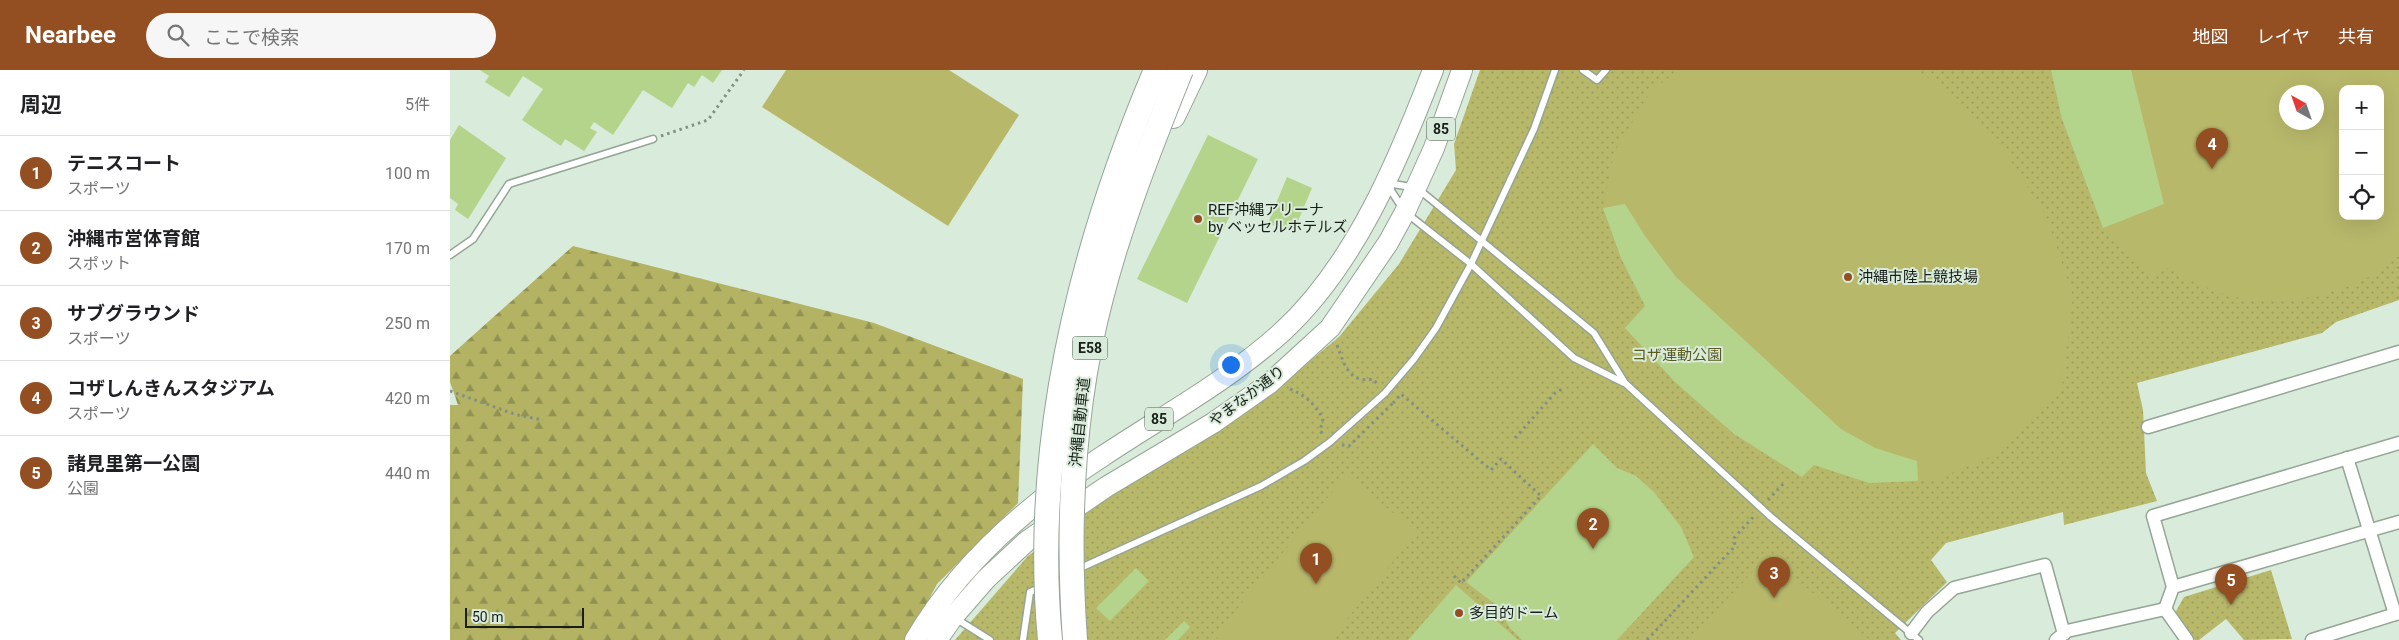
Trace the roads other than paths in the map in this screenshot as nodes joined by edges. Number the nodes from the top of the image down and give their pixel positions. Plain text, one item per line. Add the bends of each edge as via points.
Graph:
1 (1156, 70) edge
2 (1181, 70) edge
3 (1195, 70) edge
4 (1433, 70) edge
5 (1462, 70) edge
6 (1555, 70) edge
7 (1583, 70) edge
8 (1606, 70) edge
9 (653, 139) road end
10 (1385, 183) junction
11 (1417, 188) junction
12 (1405, 212) junction
13 (1124, 222) junction
14 (1481, 238) junction
15 (450, 255) edge
16 (1471, 264) junction
17 (2399, 352) edge
18 (1625, 383) junction
19 (2148, 427) dead end
20 (2399, 443) edge
21 (2347, 458) junction
22 (2399, 522) edge
23 (2369, 531) junction
24 (1065, 576) dead end
25 (1056, 580) dead end
26 (2172, 587) junction
27 (2164, 610) junction
28 (945, 612) junction
29 (2397, 614) edge
30 (1915, 637) edge
31 (2060, 638) edge
32 (914, 640) edge
33 (937, 640) edge
34 (990, 640) edge
35 (1023, 640) edge
36 (1050, 640) edge
37 (1075, 640) edge
38 (2187, 640) edge
39 (2312, 640) edge

1 - 36 highway, 沖縄自動車道 / E58, bridge via 1101,217 1063,368 1053,436 1048,505 1046,598
2 - 13 highway, 沖縄自動車道 / E58, bridge
3 - 13 highway, bridge
4 - 10 main road, やまなか通り / 85 via 1408,136
5 - 11 main road, やまなか通り / 85
6 - 14 lane via 1534,129
7 - 8 lane via 1597,80
9 - 15 lane via 509,184 473,239
10 - 11 lane
10 - 12 lane
10 - 28 main road, やまなか通り / 85 via 1326,284 1283,331 1236,370 1058,487 984,551
11 - 12 main road, やまなか通り / 85
11 - 14 lane
12 - 16 lane
12 - 28 main road, やまなか通り / 85 via 1388,243 1330,328 1270,383 1027,541
13 - 37 highway, 沖縄自動車道 / E58, bridge via 1101,299 1086,368 1077,437 1072,595
14 - 16 lane
14 - 18 lane via 1594,332
16 - 18 lane via 1574,358
16 - 24 lane via 1436,328 1414,359 1372,406 1330,442 1261,486
17 - 19 street
18 - 30 lane via 1761,508
20 - 21 street
21 - 23 street
21 - 26 street via 2153,516
22 - 23 street
23 - 26 street
23 - 29 street
25 - 35 lane via 1030,592
26 - 27 street
27 - 31 street via 2067,631
27 - 38 street
28 - 32 main road, やまなか通り / 85
28 - 33 main road, やまなか通り / 85
28 - 34 lane
29 - 39 street
30 - 31 street via 1927,612 1954,588 2045,565

